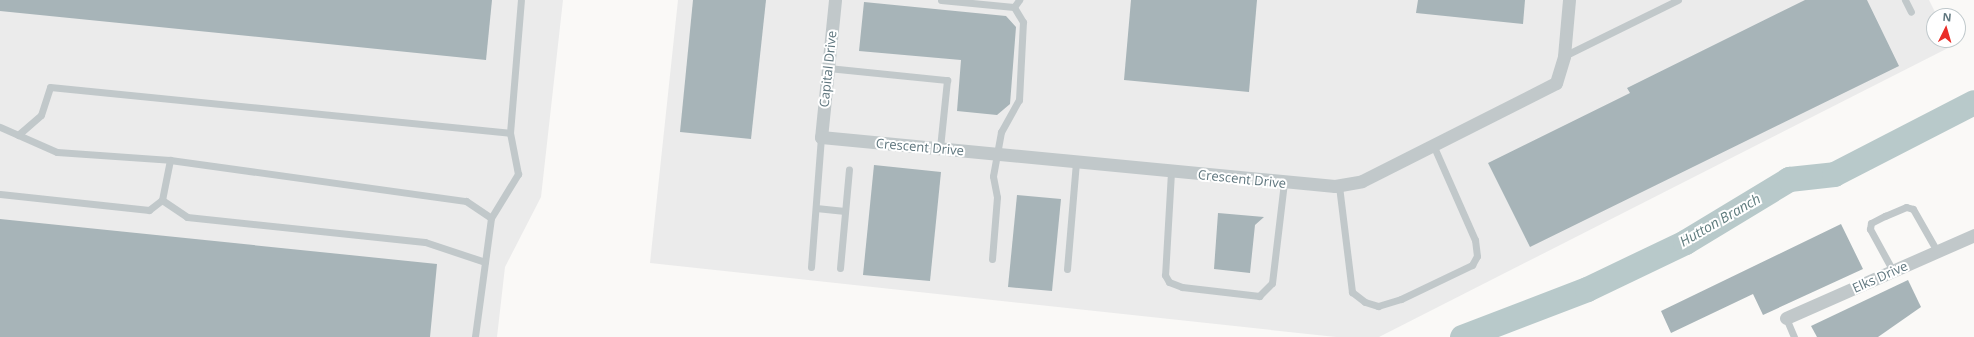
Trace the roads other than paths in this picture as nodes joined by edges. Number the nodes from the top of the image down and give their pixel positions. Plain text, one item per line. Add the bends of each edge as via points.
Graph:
1 (520, 0) edge
2 (835, 0) edge
3 (941, 0) edge
4 (1019, 0) edge
5 (1570, 0) edge
6 (1678, 0) edge
7 (1905, 0) edge
8 (1014, 7) junction
9 (1911, 12) dead end
10 (1564, 56) junction
11 (828, 68) junction
12 (0, 127) edge
13 (510, 133) junction
14 (18, 135) junction
15 (821, 138) junction
16 (1434, 146) junction
17 (940, 148) junction
18 (997, 154) junction
19 (170, 160) junction
20 (1076, 162) junction
21 (849, 169) dead end
22 (1171, 172) junction
23 (1284, 183) junction
24 (1339, 186) junction
25 (0, 194) edge
26 (162, 200) junction
27 (816, 208) junction
28 (845, 212) junction
29 (491, 218) junction
30 (1974, 235) edge
31 (1937, 251) junction
32 (992, 259) dead end
33 (485, 262) junction
34 (811, 267) dead end
35 (840, 268) dead end
36 (1067, 269) dead end
37 (1893, 271) junction
38 (1786, 318) joint
39 (475, 337) edge
40 (1794, 337) edge

1 - 13 lane
2 - 11 street, Capital Drive
3 - 8 lane
4 - 8 lane
5 - 10 street, Crescent Drive
6 - 10 lane
7 - 9 lane
8 - 18 lane via 1023,22 1018,100 1000,132
10 - 16 street, Crescent Drive via 1556,83
11 - 15 street, Capital Drive
11 - 17 lane via 947,80
12 - 14 lane
13 - 14 lane via 50,87 40,115
13 - 29 lane via 518,174
14 - 19 lane via 57,152
15 - 17 street, Crescent Drive
15 - 27 lane
16 - 24 street, Crescent Drive via 1362,181
16 - 24 lane via 1475,240 1477,256 1472,265 1401,299 1378,306 1365,302 1352,292
17 - 18 street, Crescent Drive
18 - 20 street, Crescent Drive
18 - 32 lane via 993,176 997,198
19 - 26 lane
19 - 29 lane via 466,201
20 - 22 street, Crescent Drive
20 - 36 lane
21 - 28 lane
22 - 23 street, Crescent Drive
22 - 23 lane via 1165,275 1169,282 1182,287 1259,296 1272,283
23 - 24 street, Crescent Drive
25 - 26 lane via 149,210
26 - 33 lane via 187,217 425,242
27 - 28 lane
27 - 34 lane
28 - 35 lane
29 - 33 lane
30 - 31 street, Elks Drive
31 - 37 street, Elks Drive
31 - 37 lane via 1913,209 1906,207 1885,216 1871,223 1870,229
33 - 39 lane
37 - 38 street, Elks Drive
38 - 40 lane

